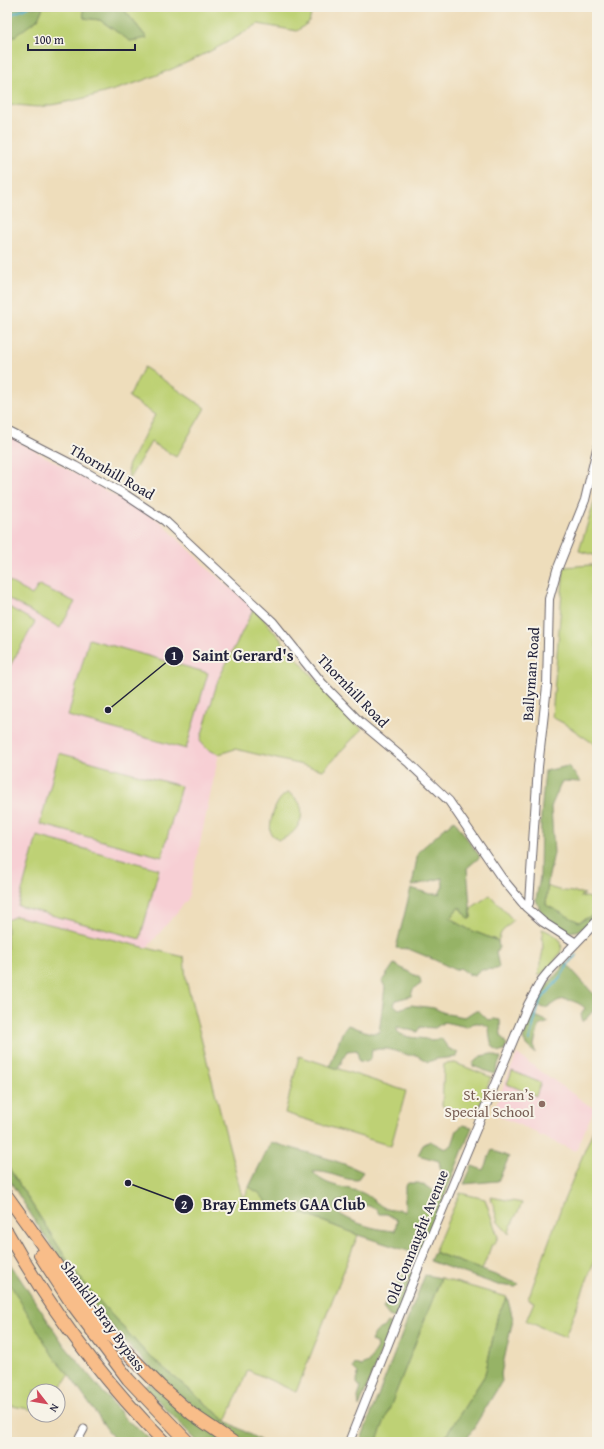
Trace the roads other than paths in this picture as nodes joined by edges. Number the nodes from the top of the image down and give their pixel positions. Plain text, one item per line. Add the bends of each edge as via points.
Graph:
1 (7, 431) edge
2 (597, 449) edge
3 (526, 907) junction
4 (597, 921) edge
5 (576, 943) junction
6 (7, 1196) edge
7 (7, 1232) edge
8 (84, 1429) dead end
9 (77, 1442) edge
10 (164, 1442) edge
11 (188, 1442) edge
12 (233, 1442) edge
13 (349, 1442) edge

1 - 3 street, Thornhill Road via 123,494 161,518 182,536 273,622 322,683 360,722 409,762 448,801 501,877
2 - 3 street, Ballyman Road via 585,500 557,570 549,598 546,686 529,904
3 - 5 street, Thornhill Road via 543,922
4 - 5 street, Old Connaught Avenue
5 - 13 street, Old Connaught Avenue via 541,982 528,1005
6 - 11 highway, Shankill-Bray Bypass via 70,1301 128,1379
6 - 12 highway via 98,1323 160,1386 192,1414
7 - 10 highway via 50,1304 90,1359
8 - 9 street

